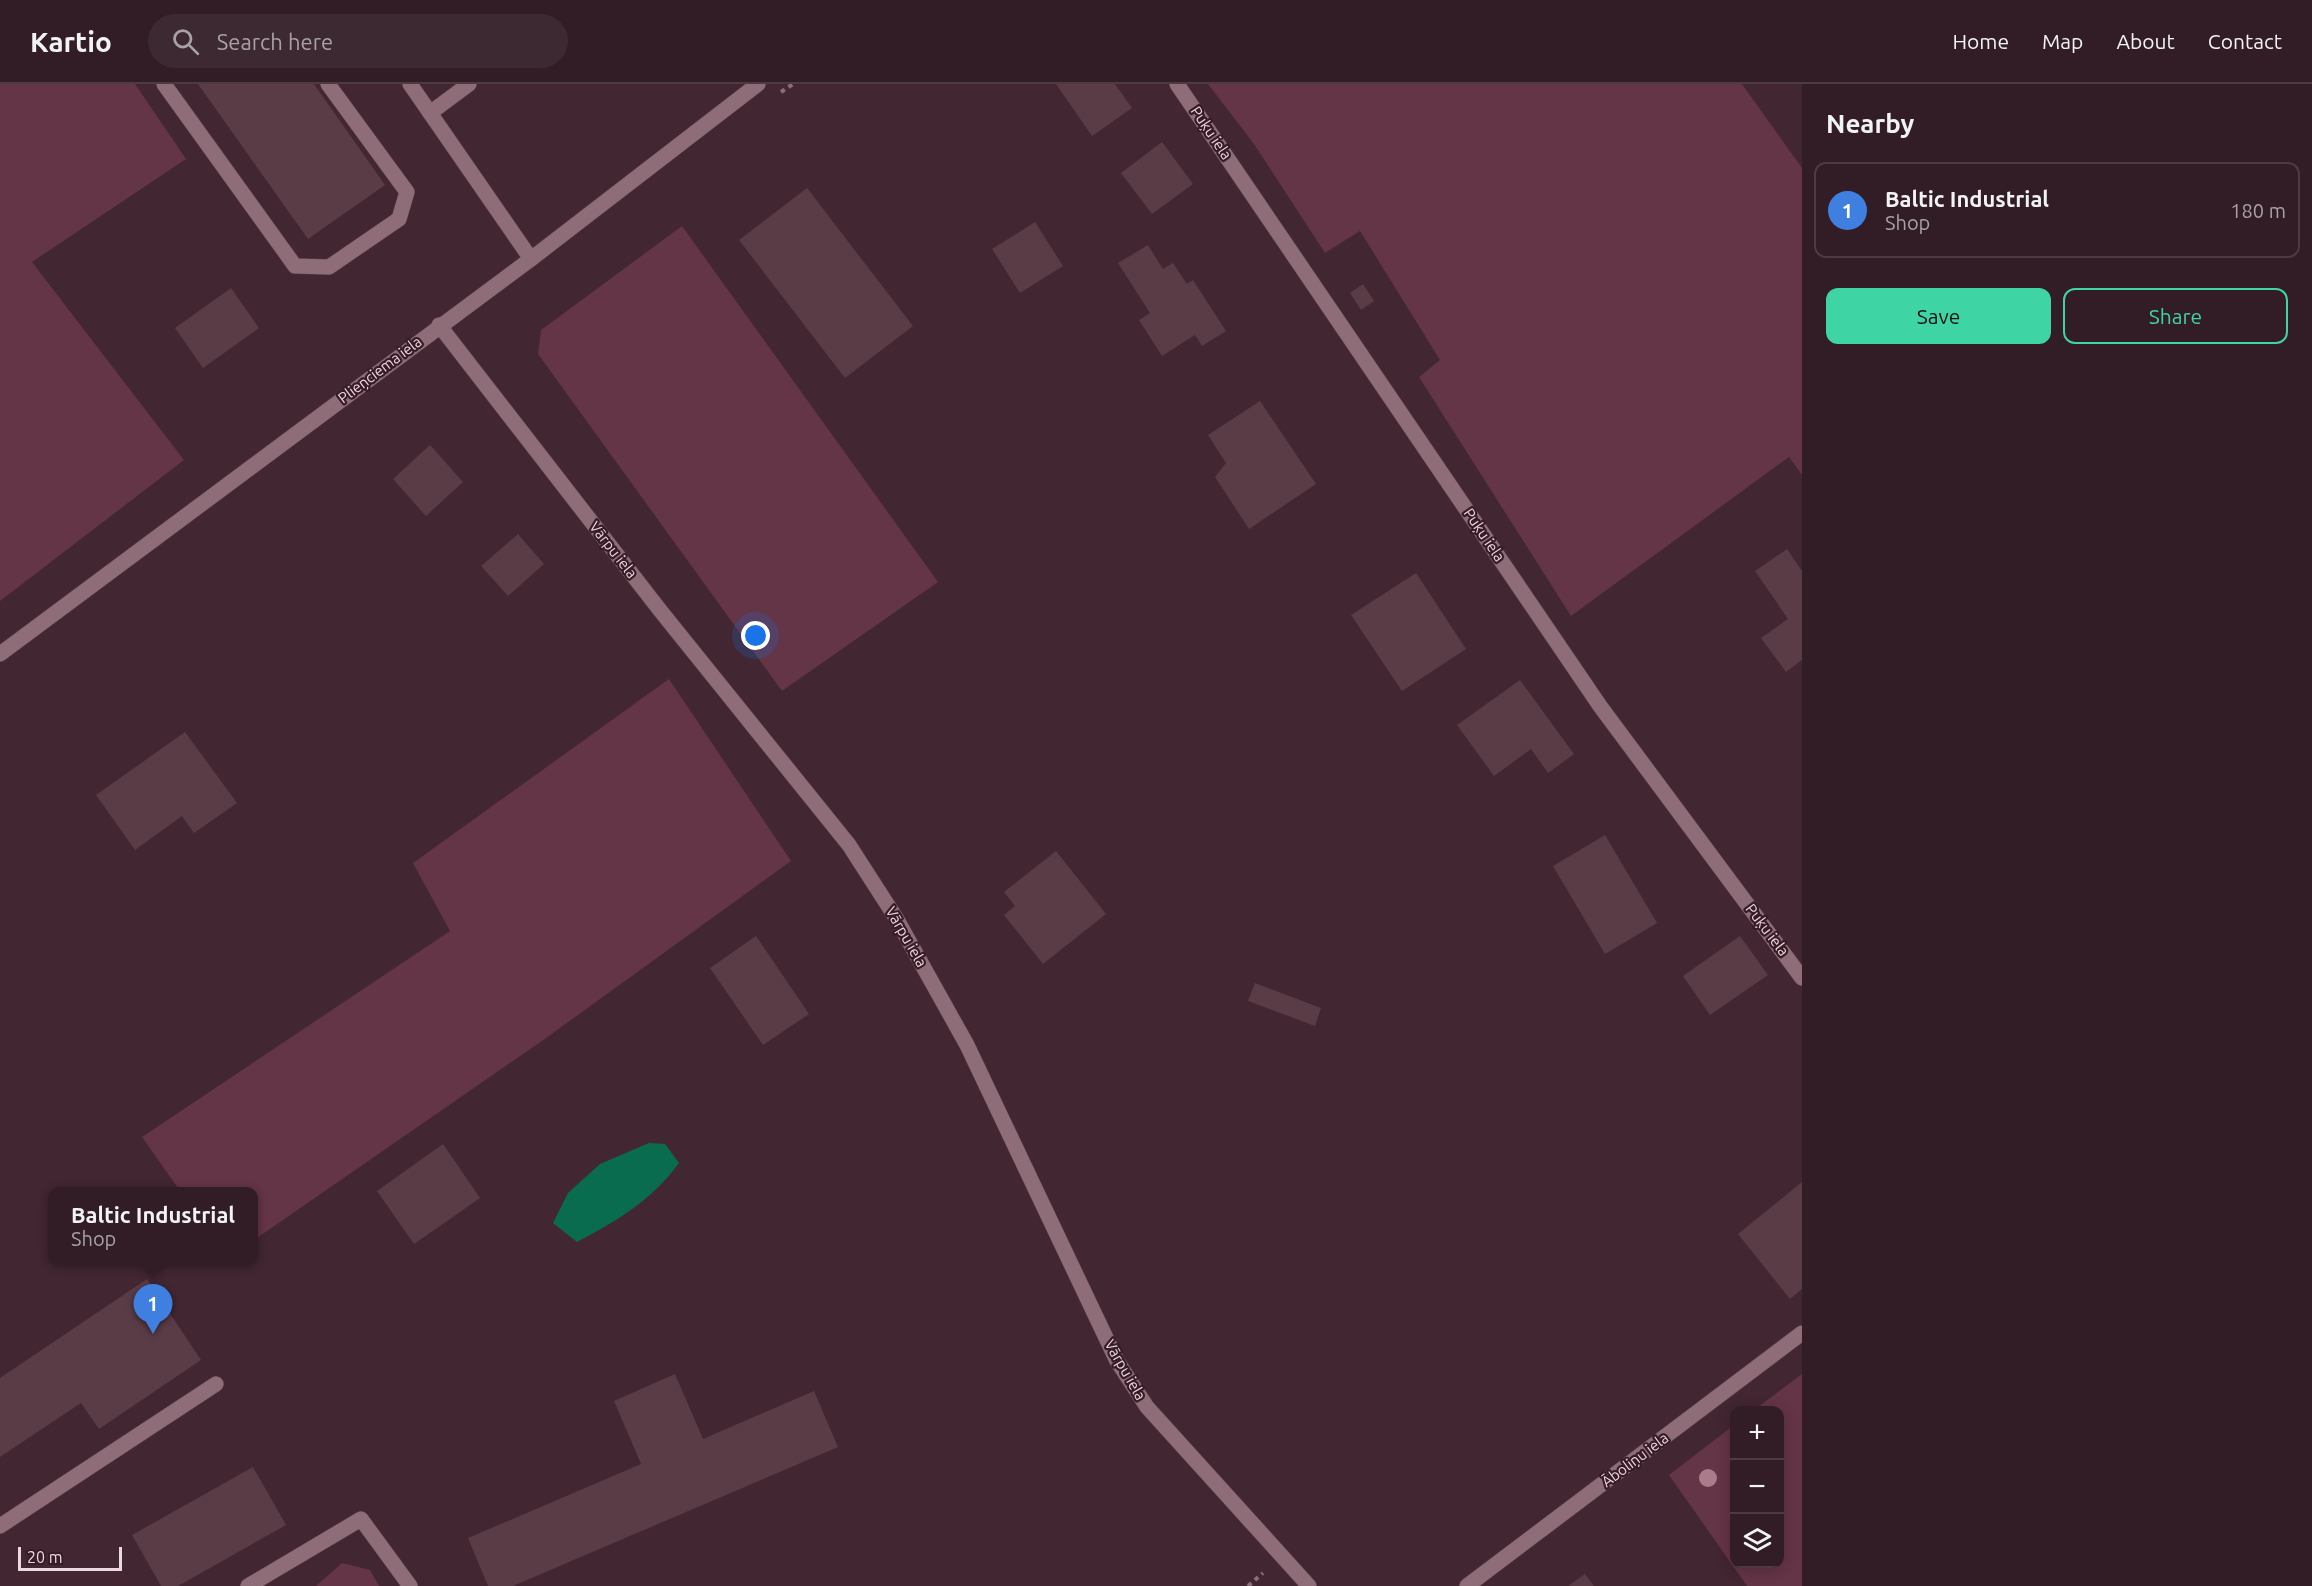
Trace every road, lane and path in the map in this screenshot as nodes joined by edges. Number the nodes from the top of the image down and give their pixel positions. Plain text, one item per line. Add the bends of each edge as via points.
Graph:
1 (164, 84) edge
2 (328, 84) edge
3 (410, 84) edge
4 (469, 84) edge
5 (758, 84) edge
6 (1177, 84) edge
7 (430, 113) junction
8 (531, 259) junction
9 (439, 325) junction
10 (0, 654) edge
11 (1802, 978) edge
12 (1802, 1333) edge
13 (216, 1384) dead end
14 (0, 1526) edge
15 (248, 1586) edge
16 (410, 1586) edge
17 (1309, 1586) edge
18 (1467, 1586) edge

1 - 2 street via 295,266 329,267 399,219 407,192
3 - 7 street
4 - 7 street
5 - 8 street, Plieņciema iela
6 - 11 street, Puķu iela via 1600,706
7 - 8 street
8 - 9 street, Plieņciema iela
9 - 10 street, Plieņciema iela
9 - 17 street, Vārpu iela via 659,609 849,845 896,918 967,1045 1116,1360 1147,1407
12 - 18 street, Āboliņu iela
13 - 14 street
15 - 16 street via 360,1519

